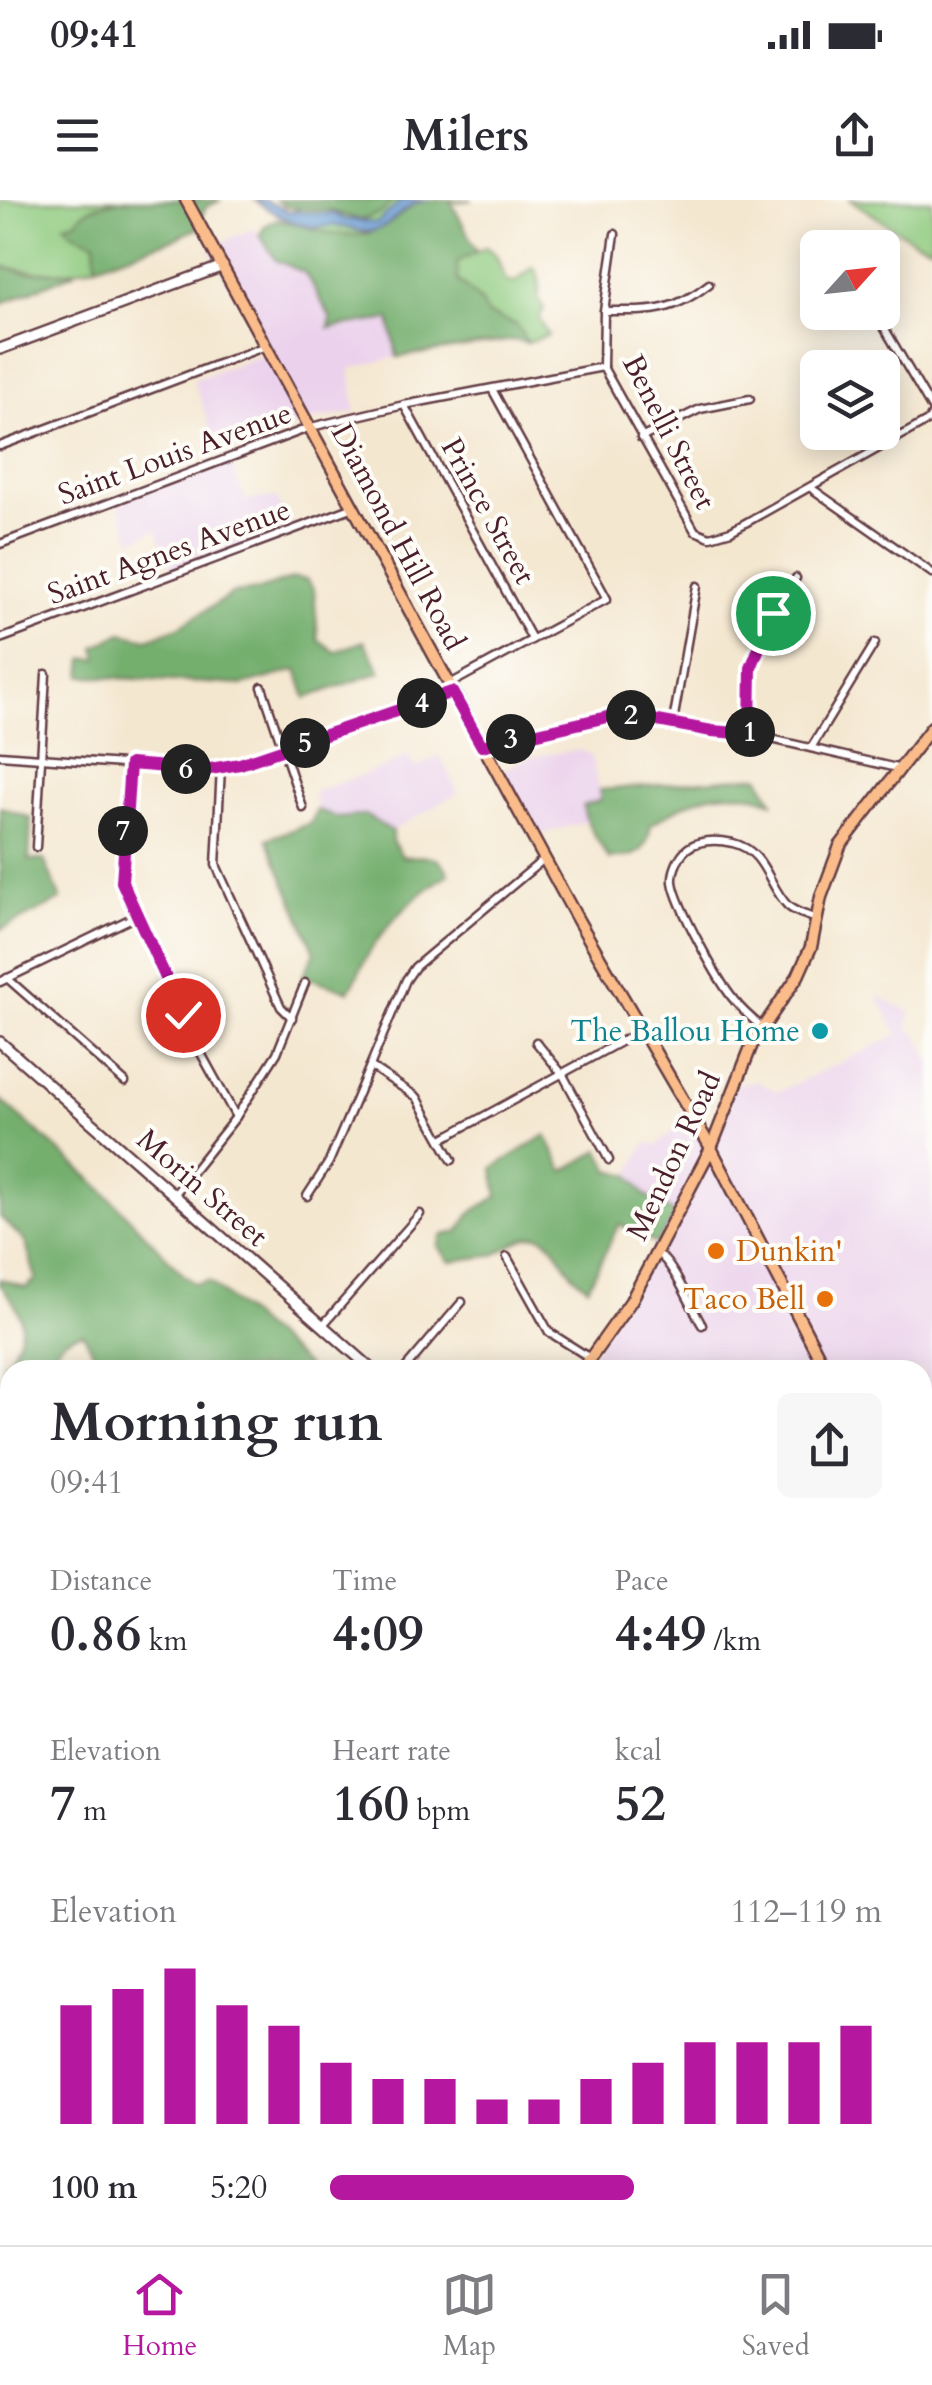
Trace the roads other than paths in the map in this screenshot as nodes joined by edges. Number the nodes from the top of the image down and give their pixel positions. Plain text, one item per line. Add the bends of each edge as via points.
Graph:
1 (186, 200) edge
2 (614, 234) dead end
3 (223, 266) junction
4 (709, 284) dead end
5 (604, 311) junction
6 (884, 330) edge
7 (266, 346) junction
8 (0, 349) edge
9 (603, 366) junction
10 (492, 389) junction
11 (750, 398) dead end
12 (404, 405) junction
13 (932, 412) edge
14 (311, 427) junction
15 (641, 438) junction
16 (0, 446) edge
17 (810, 487) junction
18 (354, 507) junction
19 (0, 544) edge
20 (932, 573) edge
21 (796, 578) dead end
22 (697, 586) dead end
23 (0, 639) edge
24 (532, 639) junction
25 (876, 643) dead end
26 (46, 674) dead end
27 (262, 687) dead end
28 (450, 688) junction
29 (672, 722) junction
30 (932, 727) edge
31 (750, 734) junction
32 (482, 746) junction
33 (811, 748) junction
34 (283, 751) junction
35 (0, 754) edge
36 (41, 758) junction
37 (130, 764) junction
38 (221, 768) junction
39 (902, 769) junction
40 (303, 808) dead end
41 (36, 847) dead end
42 (544, 859) junction
43 (136, 916) junction
44 (818, 919) junction
45 (4, 980) edge
46 (306, 982) dead end
47 (292, 1018) junction
48 (762, 1028) junction
49 (643, 1030) junction
50 (0, 1042) edge
51 (536, 1042) dead end
52 (370, 1066) junction
53 (564, 1074) junction
54 (124, 1082) dead end
55 (236, 1117) junction
56 (442, 1140) junction
57 (712, 1148) junction
58 (452, 1160) dead end
59 (609, 1160) dead end
60 (174, 1195) junction
61 (307, 1196) dead end
62 (420, 1214) dead end
63 (658, 1253) junction
64 (507, 1257) dead end
65 (462, 1302) dead end
66 (702, 1325) dead end
67 (322, 1326) junction
68 (591, 1359) joint
69 (361, 1360) edge
70 (413, 1360) edge
71 (821, 1360) edge

1 - 3 main road, Diamond Hill Road
2 - 5 street, Benelli Street
3 - 7 main road, Diamond Hill Road
3 - 8 street
4 - 5 street via 663,310
5 - 9 street, Benelli Street
6 - 13 street
7 - 14 main road, Diamond Hill Road
7 - 16 street
9 - 10 street, Saint Louis Avenue
9 - 15 street, Benelli Street
10 - 12 street, Saint Louis Avenue
10 - 24 street via 607,599
11 - 15 street via 700,409
12 - 14 street, Saint Louis Avenue
12 - 24 street, Prince Street
13 - 17 street
14 - 18 main road, Diamond Hill Road
14 - 19 street, Saint Louis Avenue
15 - 17 street, Benelli Street via 695,531 710,537
17 - 20 street
18 - 23 street, Saint Agnes Avenue
18 - 28 main road, Diamond Hill Road
21 - 31 street via 751,668
22 - 29 street
24 - 28 street
25 - 33 street
26 - 36 street
27 - 34 street
28 - 32 main road, Diamond Hill Road
28 - 34 street
29 - 31 street
29 - 32 street via 620,714
30 - 39 main road, Mendon Road
31 - 33 street
32 - 42 main road, Diamond Hill Road
33 - 39 street
34 - 38 street
34 - 40 street
35 - 36 street
36 - 37 street
36 - 41 street
37 - 38 street
37 - 43 street via 121,861
38 - 47 street via 216,865 280,1007
39 - 44 main road, Mendon Road via 840,846
42 - 49 main road, Diamond Hill Road
42 - 52 street via 415,967
43 - 45 street
43 - 55 street
44 - 48 main road, Mendon Road via 798,976
44 - 48 street via 791,908 759,860 736,844 700,843 676,864 673,883 694,931 732,998
45 - 54 street
46 - 47 street
47 - 55 street
48 - 57 main road, Mendon Road
49 - 53 street
49 - 57 main road, Diamond Hill Road
50 - 60 street, Morin Street
51 - 53 street
52 - 56 street via 417,1097
52 - 61 street
53 - 56 street
53 - 59 street
55 - 60 street
56 - 58 street
57 - 63 main road, Mendon Road
57 - 71 main road, Diamond Hill Road
60 - 67 street, Morin Street
62 - 67 street
63 - 66 street
63 - 68 main road, Mendon Road
64 - 68 street via 549,1332
65 - 70 street
67 - 69 street, Morin Street

